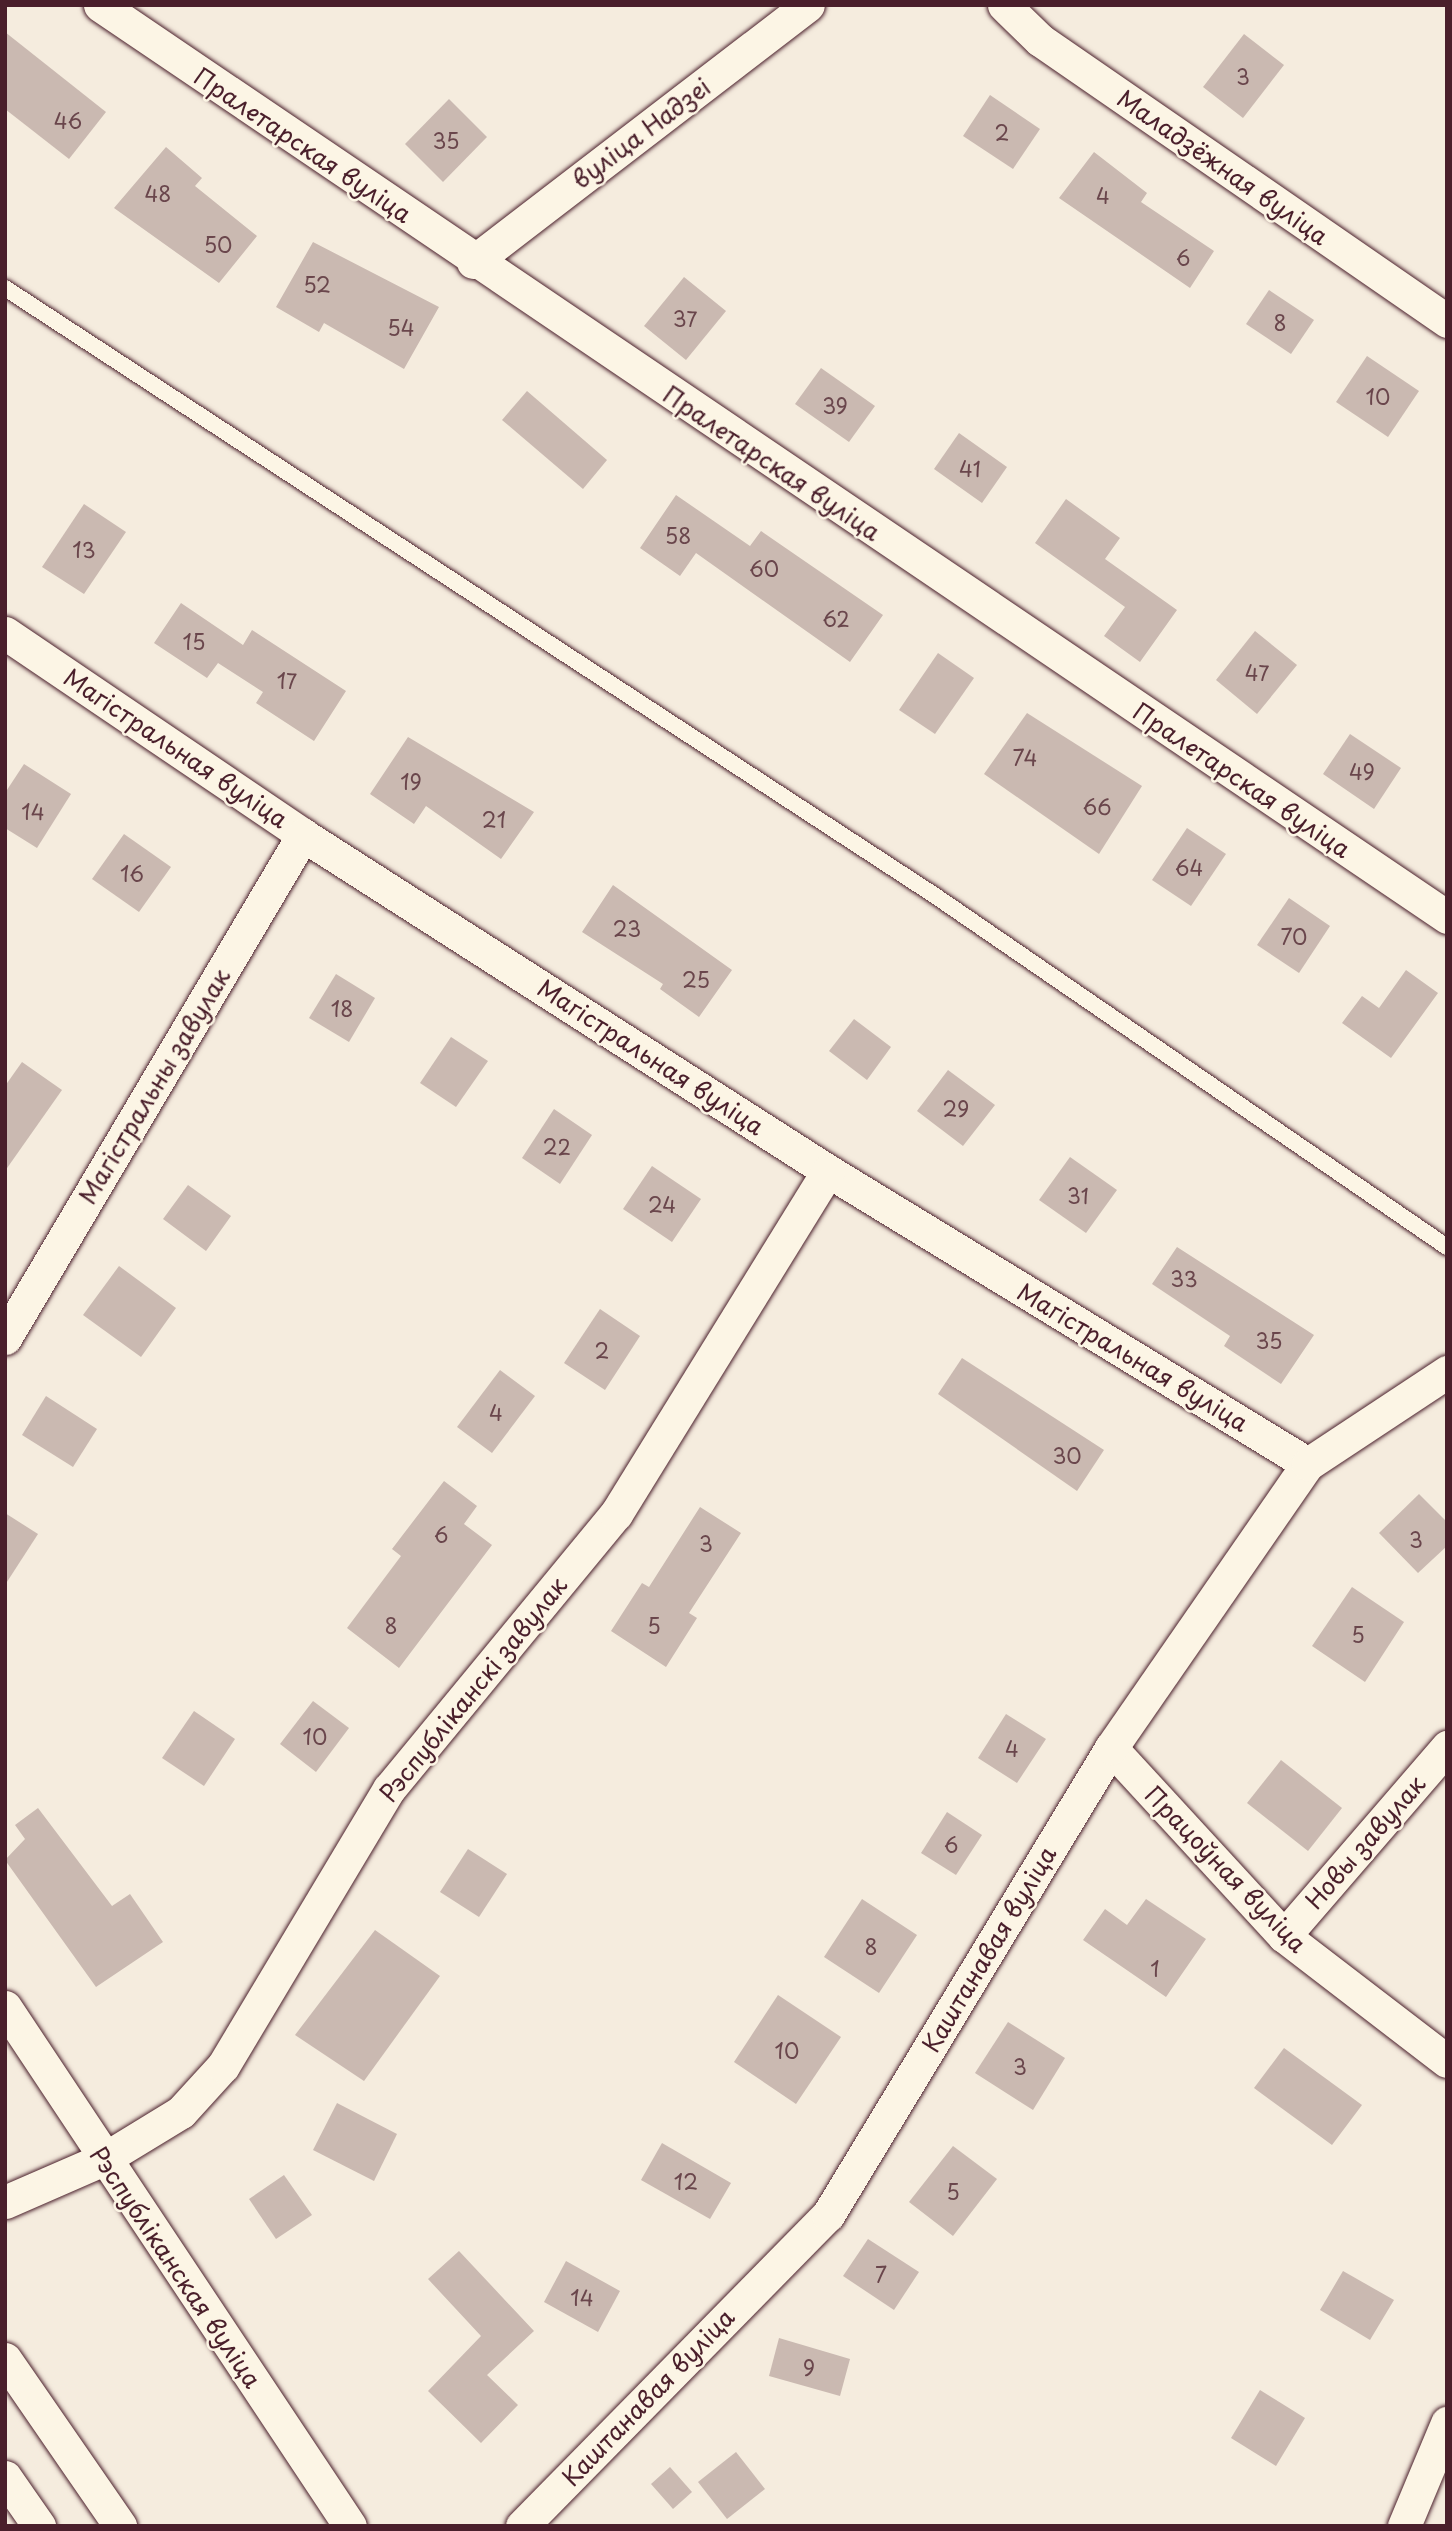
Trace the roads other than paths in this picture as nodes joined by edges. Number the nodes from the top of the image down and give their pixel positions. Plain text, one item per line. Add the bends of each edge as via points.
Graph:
1 (100, 5) edge
2 (808, 5) edge
3 (1004, 5) edge
4 (473, 262) junction
5 (5, 288) edge
6 (1447, 321) edge
7 (5, 633) edge
8 (303, 835) junction
9 (1447, 917) edge
10 (828, 1171) junction
11 (1447, 1247) edge
12 (5, 1338) edge
13 (1447, 1372) edge
14 (1308, 1464) junction
15 (1447, 1747) edge
16 (1111, 1748) junction
17 (1283, 1936) junction
18 (5, 2007) edge
19 (1447, 2060) edge
20 (104, 2159) junction
21 (5, 2202) edge
22 (5, 2359) edge
23 (1447, 2423) edge
24 (5, 2477) edge
25 (39, 2526) edge
26 (120, 2526) edge
27 (350, 2526) edge
28 (522, 2526) edge
29 (1404, 2526) edge

1 - 4 street, Пралетарская вуліца
2 - 4 street, вуліца Надзеі
3 - 6 street, Маладзёжная вуліца via 1040,40
4 - 9 street, Пралетарская вуліца
5 - 11 lane via 114,353 934,895
7 - 8 street, Магістральная вуліца
8 - 10 street, Магістральная вуліца
8 - 12 street, Магістральны завулак
10 - 14 street, Магістральная вуліца
10 - 20 street, Рэспубліканскі завулак via 616,1514 389,1789 223,2066 181,2112
13 - 14 street, Каштанавая вуліца
14 - 16 street, Каштанавая вуліца
15 - 17 street, Новы завулак
16 - 17 street, Працоўная вуліца
16 - 28 street, Каштанавая вуліца via 828,2214
17 - 19 street, Працоўная вуліца
18 - 20 street, Рэспубліканская вуліца
20 - 21 street, Рэспубліканскі завулак
20 - 27 street, Рэспубліканская вуліца
22 - 26 street
23 - 29 street
24 - 25 street

